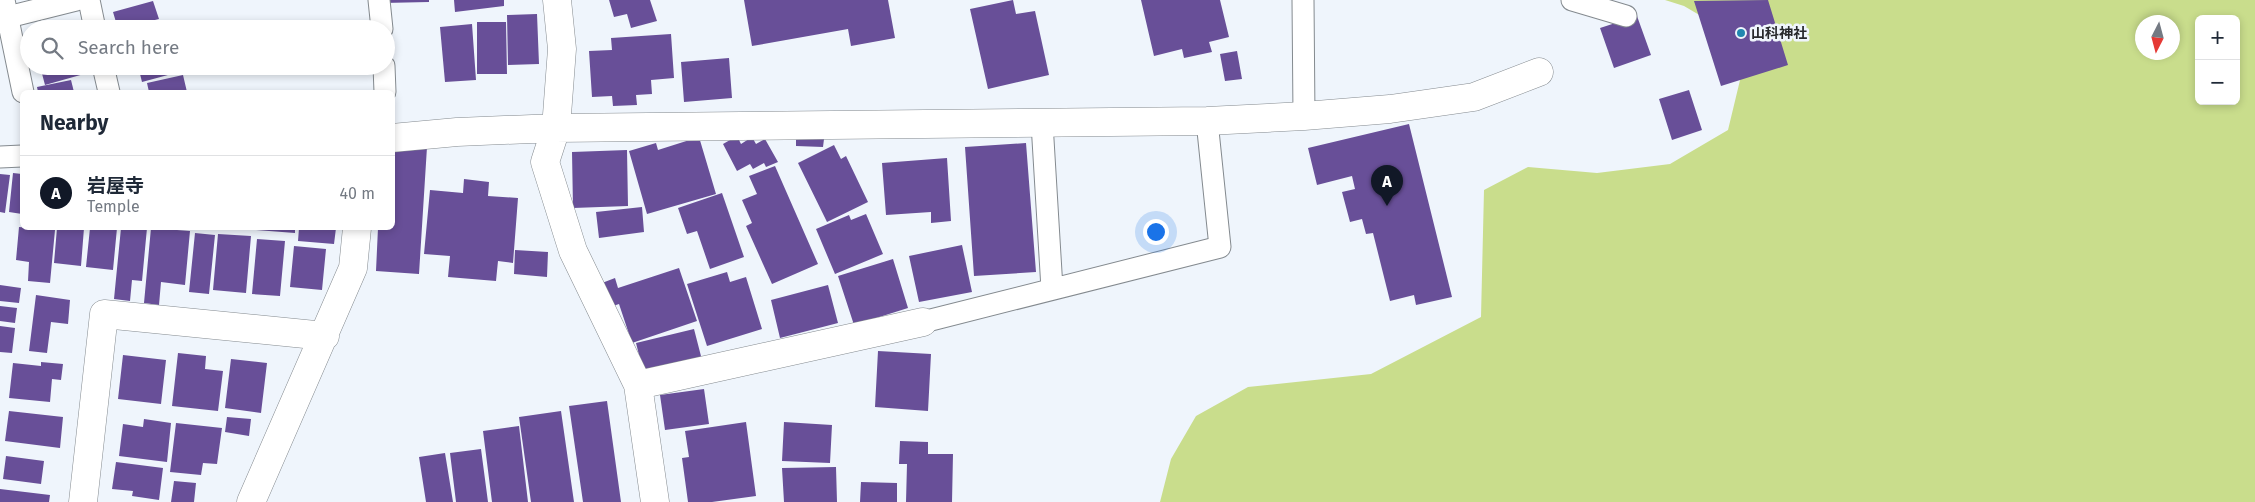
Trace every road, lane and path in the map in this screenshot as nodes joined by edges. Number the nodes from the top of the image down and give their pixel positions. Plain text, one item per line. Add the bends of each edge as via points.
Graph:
1 (76, 0) edge
2 (89, 0) edge
3 (379, 0) edge
4 (557, 0) edge
5 (1302, 0) edge
6 (1572, 0) edge
7 (6, 9) edge
8 (1626, 16) dead end
9 (93, 20) edge
10 (381, 20) edge
11 (1539, 72) dead end
12 (105, 75) edge
13 (384, 75) edge
14 (23, 90) edge
15 (109, 90) edge
16 (385, 90) edge
17 (1304, 116) junction
18 (1207, 121) junction
19 (1042, 123) junction
20 (556, 128) junction
21 (395, 138) edge
22 (20, 156) edge
23 (0, 157) edge
24 (357, 230) edge
25 (1052, 289) junction
26 (923, 322) joint
27 (325, 336) junction
28 (638, 385) junction
29 (83, 502) edge
30 (251, 502) edge
31 (654, 502) edge

1 - 7 lane
2 - 9 lane
3 - 10 lane
4 - 20 street via 562,49
5 - 17 lane
6 - 8 lane
7 - 14 lane
11 - 17 street via 1474,97 1390,109
12 - 15 lane
13 - 16 lane
17 - 18 street
18 - 19 street
18 - 25 lane via 1220,247
19 - 20 street
19 - 25 lane
20 - 21 street
20 - 28 street via 545,162 573,250
22 - 23 lane
24 - 27 street via 353,268
25 - 26 lane
26 - 28 street
27 - 29 street via 104,314
27 - 30 street
28 - 31 street

